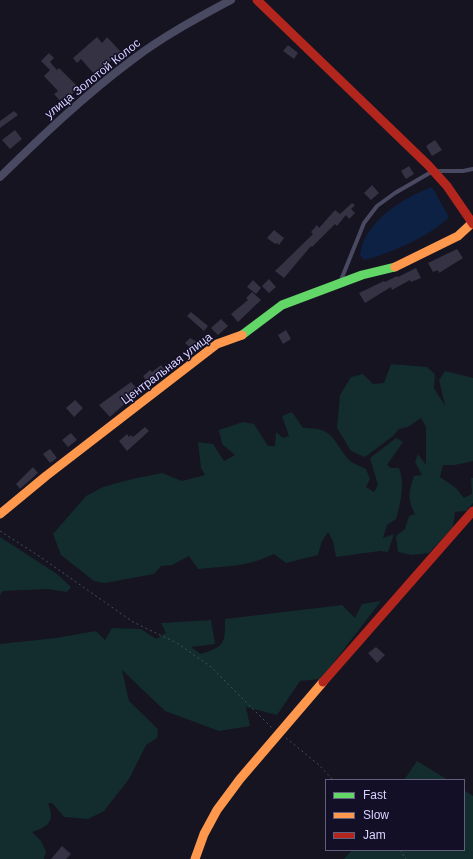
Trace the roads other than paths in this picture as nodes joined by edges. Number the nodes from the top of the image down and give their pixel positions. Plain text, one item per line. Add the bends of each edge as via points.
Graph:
1 (230, 0) edge
2 (257, 0) edge
3 (473, 169) edge
4 (433, 170) junction
5 (0, 177) edge
6 (472, 219) edge
7 (339, 284) junction
8 (473, 512) edge
9 (0, 514) edge
10 (195, 859) edge

1 - 5 street, улица Золотой Колос via 132,59 36,142
2 - 4 street
3 - 4 lane
4 - 6 street
4 - 7 lane via 376,206 364,223
6 - 7 street, Центральная улица via 458,236 429,251 395,267
7 - 9 street, Центральная улица via 282,305 239,336 217,344
8 - 10 street via 278,733 216,810

